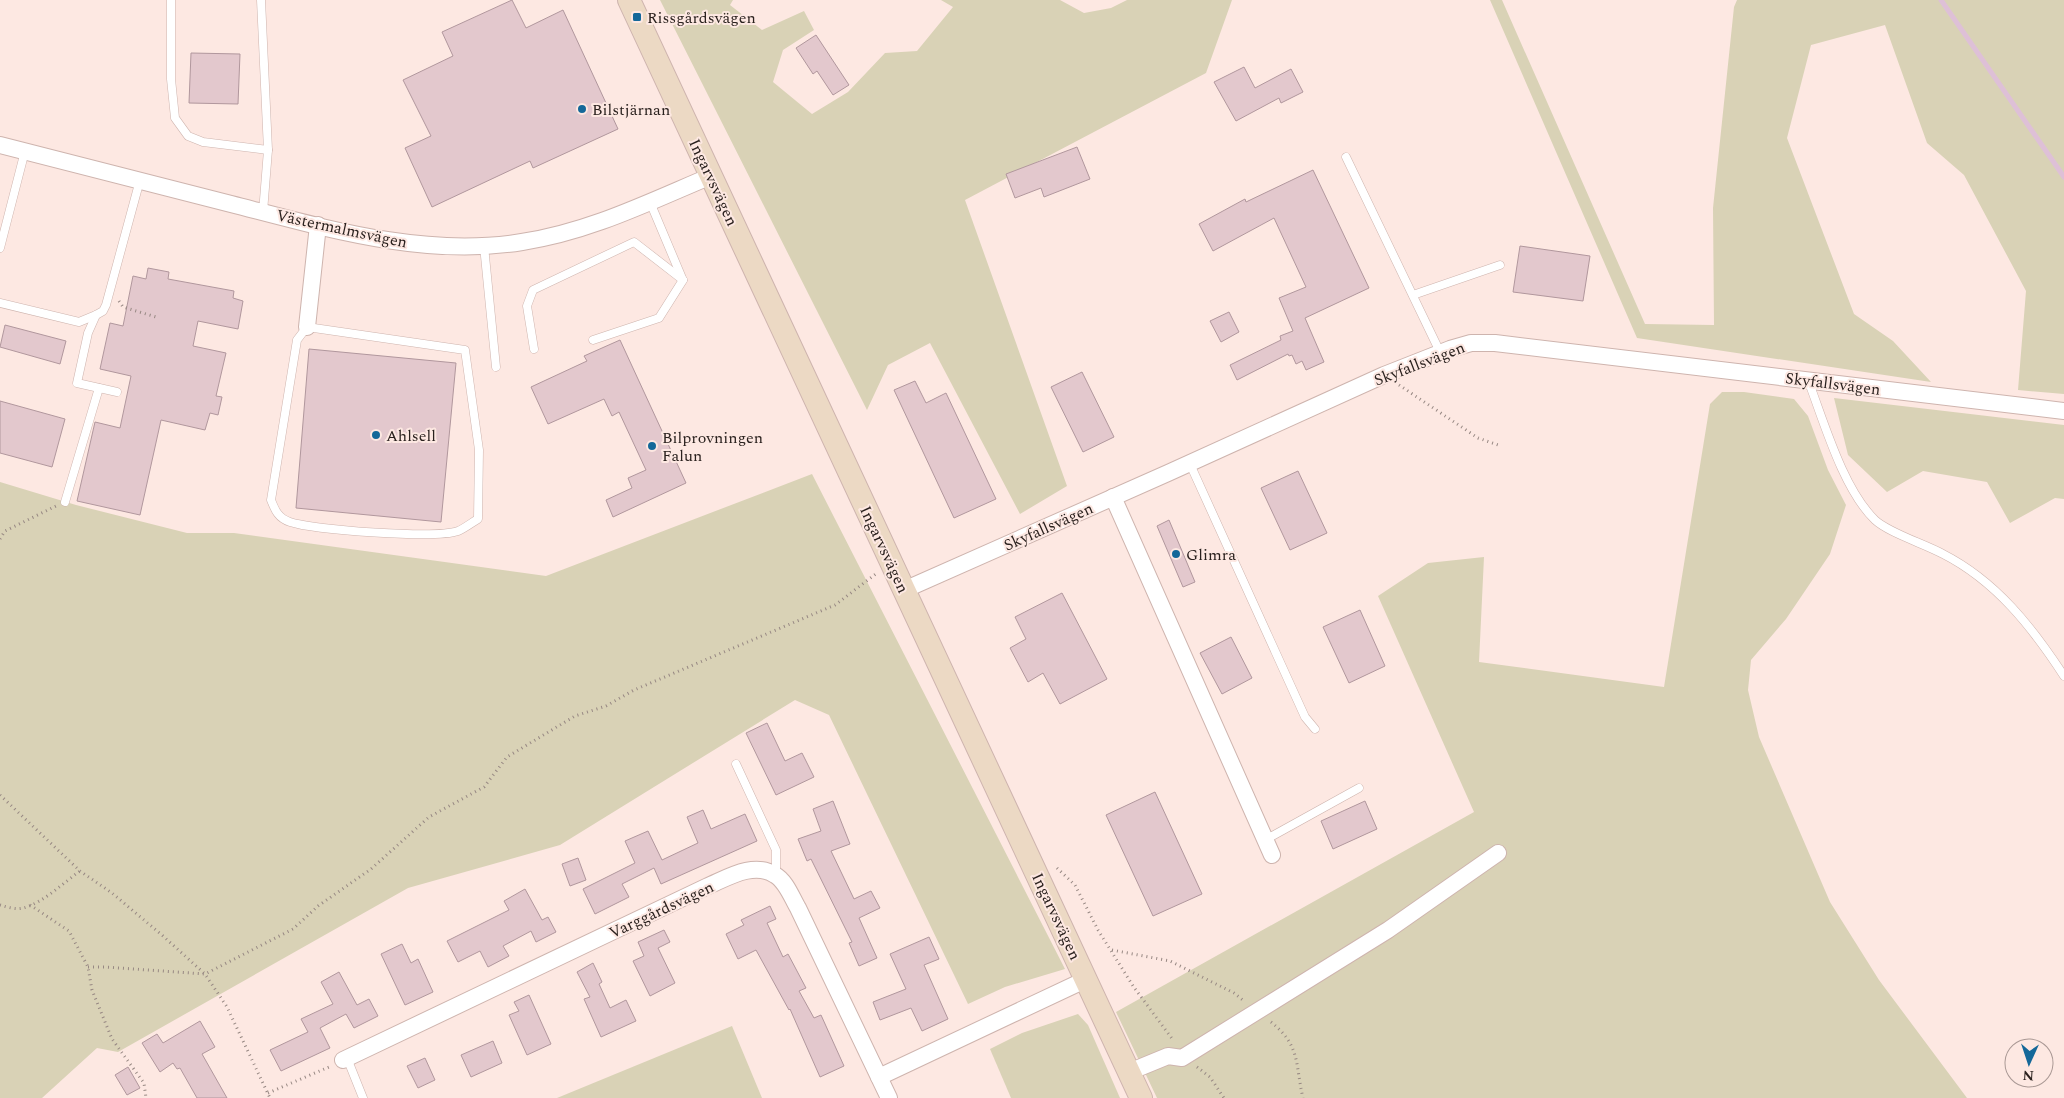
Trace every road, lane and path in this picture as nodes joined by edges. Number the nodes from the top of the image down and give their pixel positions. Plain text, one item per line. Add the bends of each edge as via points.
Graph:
1 (171, 0) edge
2 (261, 0) edge
3 (629, 0) edge
4 (0, 145) edge
5 (268, 150) junction
6 (25, 151) junction
7 (1346, 157) dead end
8 (711, 176) junction
9 (140, 180) junction
10 (650, 202) junction
11 (263, 212) junction
12 (318, 225) junction
13 (484, 246) junction
14 (0, 248) edge
15 (1500, 265) dead end
16 (683, 280) junction
17 (111, 284) junction
18 (1413, 295) junction
19 (0, 303) edge
20 (96, 315) junction
21 (156, 316) dead end
22 (307, 327) junction
23 (593, 340) dead end
24 (534, 349) dead end
25 (1440, 352) junction
26 (496, 367) dead end
27 (1384, 375) junction
28 (1808, 380) junction
29 (99, 388) junction
30 (117, 392) dead end
31 (2064, 410) edge
32 (1501, 446) dead end
33 (1190, 464) junction
34 (1113, 497) junction
35 (65, 502) joint
36 (0, 539) edge
37 (892, 562) junction
38 (904, 590) junction
39 (2064, 676) edge
40 (1315, 729) dead end
41 (736, 764) dead end
42 (1359, 788) dead end
43 (0, 795) edge
44 (1265, 840) junction
45 (1498, 853) dead end
46 (1272, 855) dead end
47 (1054, 863) dead end
48 (80, 872) junction
49 (776, 875) junction
50 (0, 905) edge
51 (30, 905) junction
52 (1111, 950) junction
53 (88, 968) junction
54 (204, 974) junction
55 (1087, 979) junction
56 (1258, 1011) junction
57 (1182, 1058) junction
58 (345, 1059) junction
59 (1129, 1072) junction
60 (879, 1077) junction
61 (268, 1094) junction
62 (146, 1098) edge
63 (270, 1098) edge
64 (363, 1098) edge
65 (889, 1098) edge
66 (1141, 1098) edge
67 (1224, 1098) edge
68 (1303, 1098) edge

1 - 5 lane via 171,79 175,118 188,136 203,142
2 - 5 lane
3 - 8 street, Ingarvsvägen
4 - 6 street, Västermalmsvägen
5 - 11 lane
6 - 9 street, Västermalmsvägen
6 - 14 lane
7 - 18 lane
8 - 10 street, Västermalmsvägen
8 - 37 street, Ingarvsvägen
9 - 11 street, Västermalmsvägen
9 - 17 lane
10 - 13 street, Västermalmsvägen via 551,237
10 - 16 lane
11 - 12 street, Västermalmsvägen
12 - 13 street, Västermalmsvägen via 395,241
12 - 22 street
13 - 26 lane
15 - 18 lane
16 - 23 lane via 659,318
16 - 24 lane via 634,242 532,290 527,306
17 - 20 lane via 106,305
17 - 21 path via 123,308
18 - 25 lane
19 - 20 lane via 79,322
20 - 29 lane via 88,333 78,383
22 - 22 lane via 465,350 479,450 478,519 457,531 422,535 289,522 276,514 271,500 297,340
25 - 27 street, Skyfallsvägen
25 - 28 street, Skyfallsvägen via 1471,343 1495,343
27 - 32 path via 1478,438
27 - 33 street, Skyfallsvägen
28 - 31 street, Skyfallsvägen
28 - 39 lane via 1848,483 1876,520 1972,570 1998,591 2019,613
29 - 30 lane
29 - 35 lane
33 - 34 street, Skyfallsvägen
33 - 40 lane via 1305,717
34 - 38 street, Skyfallsvägen
34 - 44 street
35 - 36 path via 5,531
37 - 38 street, Ingarvsvägen
37 - 54 path via 835,605 567,721 507,757 484,787 429,816 371,869 318,906 292,929
38 - 55 street, Ingarvsvägen
41 - 49 lane via 776,850
42 - 44 lane
43 - 48 path
44 - 46 street
45 - 56 street via 1388,930
47 - 52 path via 1078,889
48 - 51 path
48 - 54 path via 112,893
49 - 58 street, Varggårdsvägen via 764,870 740,872
49 - 60 street via 798,908
50 - 51 path via 10,908
51 - 53 path via 69,931
52 - 56 path via 1170,961 1234,993
52 - 57 path via 1148,1008 1177,1044
53 - 54 path
53 - 62 path via 92,990 112,1040 144,1083
54 - 61 path via 227,1007
55 - 59 street, Ingarvsvägen
55 - 60 street
56 - 57 street
56 - 68 path via 1284,1033 1296,1055
57 - 59 street via 1168,1056
57 - 67 path via 1210,1077
58 - 61 path
58 - 64 lane
59 - 66 street, Ingarvsvägen
60 - 65 street
61 - 63 path

